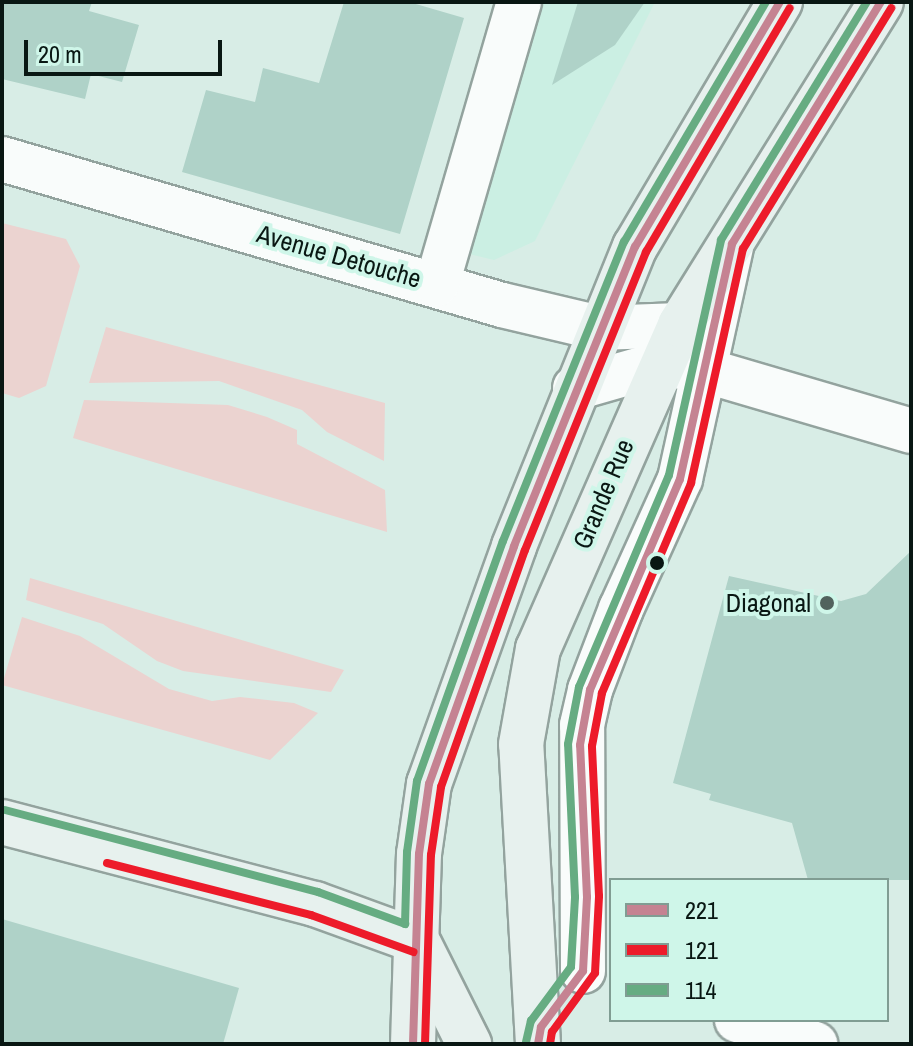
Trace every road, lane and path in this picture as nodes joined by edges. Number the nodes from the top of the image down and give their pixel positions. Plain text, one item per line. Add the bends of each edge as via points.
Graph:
1 (519, 2) edge
2 (780, 2) edge
3 (881, 2) edge
4 (2, 159) edge
5 (732, 244) junction
6 (437, 284) junction
7 (680, 325) junction
8 (599, 328) junction
9 (659, 364) junction
10 (704, 370) junction
11 (575, 388) junction
12 (911, 431) edge
13 (2, 822) edge
14 (417, 941) junction
15 (597, 976) edge
16 (744, 1022) edge
17 (540, 1036) edge
18 (413, 1044) edge
19 (469, 1044) edge
20 (815, 1044) edge

1 - 6 street
2 - 8 main road via 660,199
3 - 5 main road, Grande Rue
4 - 6 street, Avenue Detouche
5 - 7 main road, Grande Rue
5 - 10 street
6 - 8 street, Avenue Detouche
7 - 8 street, Avenue Detouche
7 - 9 main road, Grande Rue
8 - 11 main road
9 - 10 street
9 - 11 street
9 - 17 main road, Grande Rue via 538,649 529,696 521,744
10 - 12 street
10 - 15 street via 680,479 621,609 582,725 587,897
11 - 14 main road via 429,784 419,854
13 - 14 main road via 315,904
14 - 18 main road
14 - 19 main road
15 - 17 street
16 - 20 street

